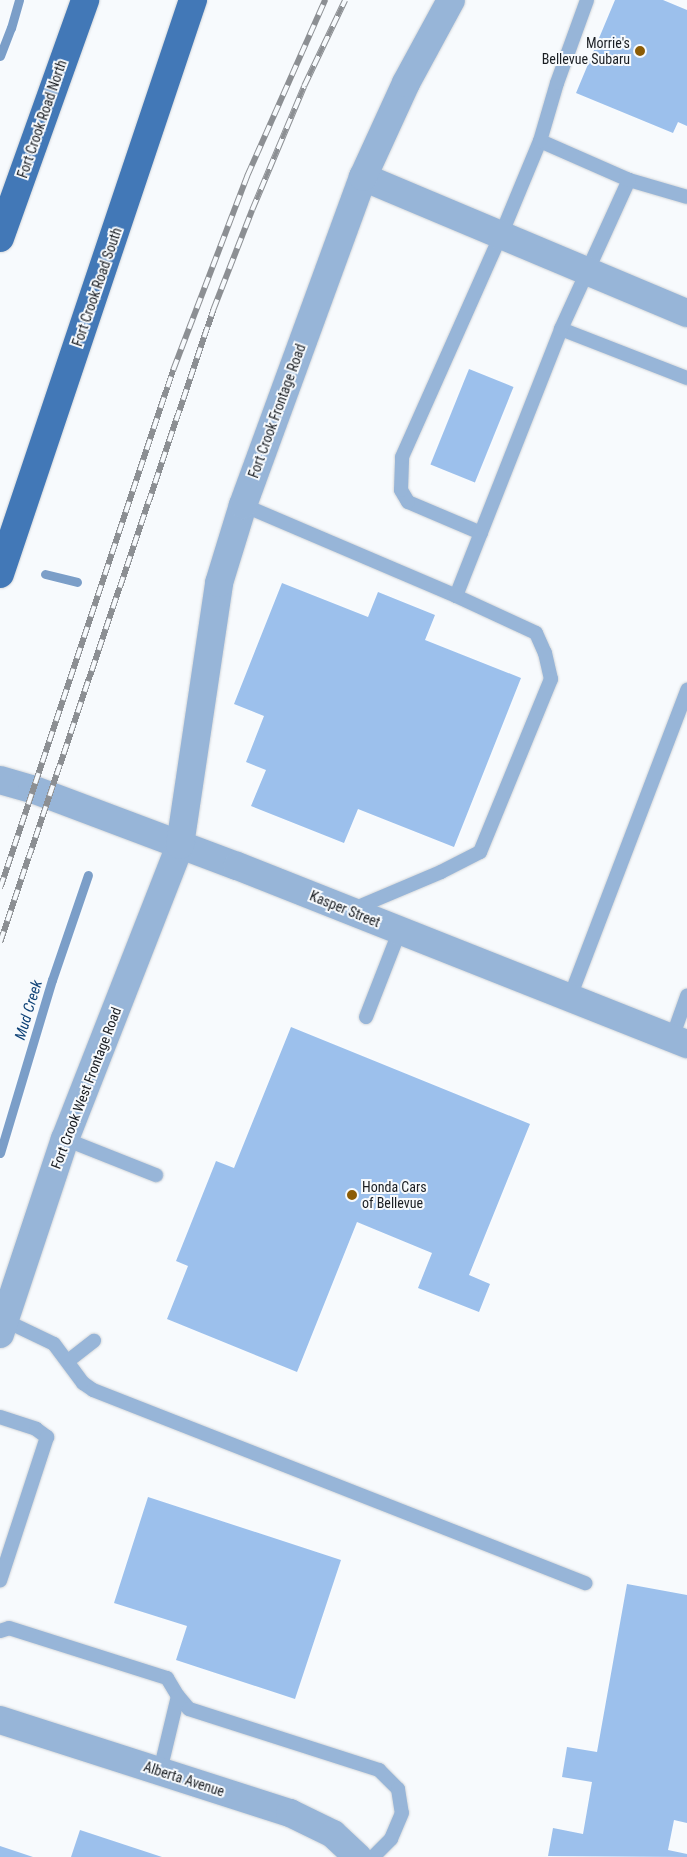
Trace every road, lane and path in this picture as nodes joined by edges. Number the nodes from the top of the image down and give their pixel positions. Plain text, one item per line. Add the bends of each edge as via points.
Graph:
1 (85, 0) edge
2 (193, 0) edge
3 (451, 0) edge
4 (586, 0) edge
5 (540, 141) junction
6 (363, 177) junction
7 (629, 180) junction
8 (687, 197) edge
9 (501, 236) junction
10 (0, 238) edge
11 (588, 272) junction
12 (687, 313) edge
13 (561, 329) junction
14 (687, 378) edge
15 (243, 505) junction
16 (481, 533) junction
17 (0, 574) edge
18 (456, 596) junction
19 (687, 690) edge
20 (0, 780) edge
21 (180, 845) junction
22 (350, 911) junction
23 (400, 930) junction
24 (687, 996) edge
25 (570, 997) junction
26 (366, 1017) dead end
27 (680, 1041) edge
28 (65, 1139) junction
29 (156, 1175) dead end
30 (2, 1327) edge
31 (94, 1341) dead end
32 (68, 1361) junction
33 (0, 1418) edge
34 (0, 1581) edge
35 (585, 1583) dead end
36 (0, 1631) edge
37 (178, 1696) junction
38 (0, 1720) edge
39 (160, 1771) junction
40 (358, 1857) edge
41 (372, 1857) edge

1 - 10 main road, Fort Crook Road North
2 - 17 main road, Fort Crook Road South
3 - 6 street, Fort Crook Frontage Road via 406,83
4 - 5 lane via 556,83
5 - 7 lane
5 - 9 lane
6 - 9 street
6 - 15 street, Fort Crook Frontage Road
7 - 8 lane
7 - 11 lane
9 - 11 street
9 - 16 lane via 402,457 401,490 408,502
11 - 12 street
11 - 13 lane
13 - 14 lane
13 - 16 lane
15 - 18 lane
15 - 21 street, Fort Crook Frontage Road via 219,583
16 - 18 lane
18 - 22 lane via 536,633 551,679 480,852
19 - 25 lane
20 - 21 street, Kasper Street
21 - 22 street, Kasper Street
21 - 28 street, Fort Crook West Frontage Road
22 - 23 street, Kasper Street
23 - 25 street, Kasper Street
23 - 26 lane
24 - 27 lane
25 - 27 street, Kasper Street
28 - 29 lane
28 - 30 street, Fort Crook West Frontage Road
30 - 32 lane via 54,1344
31 - 32 lane
32 - 35 lane via 83,1383 93,1390
33 - 34 lane via 36,1429 47,1437
36 - 37 lane via 9,1628 167,1678
37 - 39 lane
37 - 41 lane via 190,1709 379,1770 398,1789 402,1813 391,1839
38 - 39 street, Alberta Avenue
39 - 40 street, Alberta Avenue via 310,1821 334,1834

